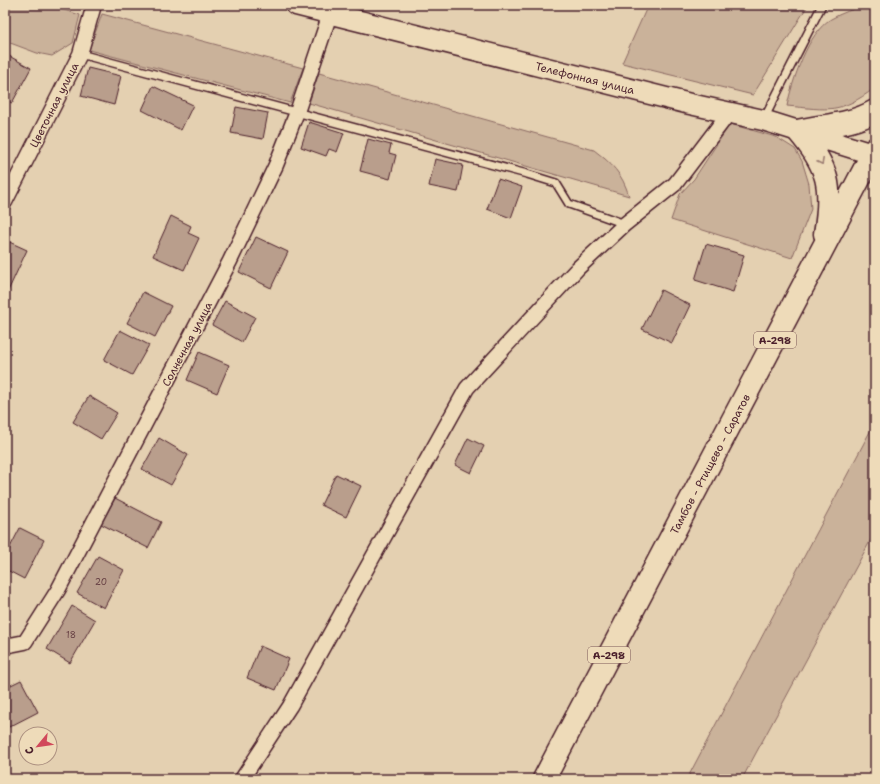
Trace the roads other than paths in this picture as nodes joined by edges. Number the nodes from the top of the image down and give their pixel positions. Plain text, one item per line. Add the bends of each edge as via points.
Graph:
1 (94, 5) edge
2 (296, 5) edge
3 (829, 5) edge
4 (821, 7) edge
5 (330, 14) junction
6 (80, 54) junction
7 (875, 111) edge
8 (297, 112) junction
9 (729, 114) junction
10 (763, 120) junction
11 (798, 131) junction
12 (874, 151) edge
13 (5, 202) edge
14 (625, 224) junction
15 (823, 248) junction
16 (5, 646) edge
17 (242, 779) edge
18 (544, 779) edge

1 - 6 street, Цветочная улица
2 - 5 street, Телефонная улица
3 - 4 lane
4 - 10 lane
5 - 8 street, Солнечная улица
5 - 9 street, Телефонная улица
6 - 8 lane
6 - 13 street, Цветочная улица
7 - 11 main road via 862,119
8 - 14 lane via 556,183 569,204
8 - 16 street, Солнечная улица via 276,165 230,261 58,590 25,642
9 - 10 street, Телефонная улица
9 - 14 street via 675,184
10 - 11 street, Телефонная улица
11 - 12 street, Телефонная улица
11 -> 15 main road via 812,147 828,179 828,211
12 - 15 main road, Тамбов - Ртищево - Саратов / А-298
14 - 17 street via 578,268 467,388 290,706
15 - 18 main road, Тамбов - Ртищево - Саратов / А-298

